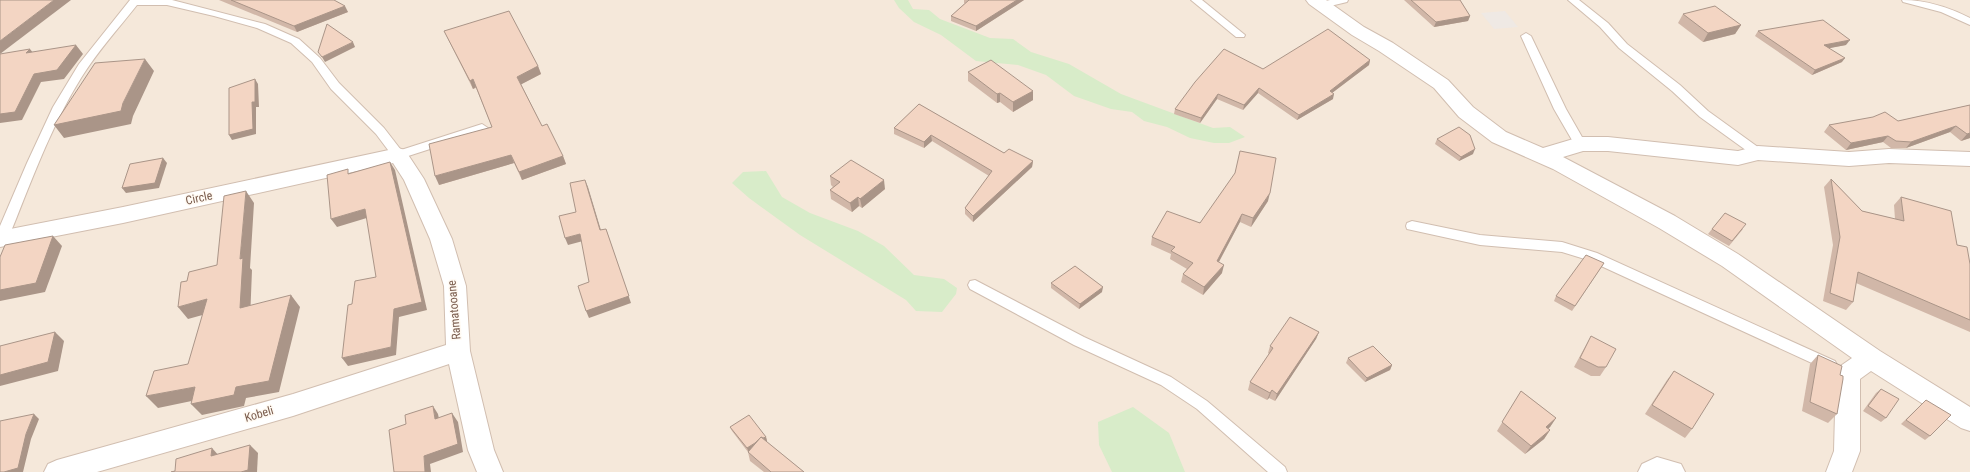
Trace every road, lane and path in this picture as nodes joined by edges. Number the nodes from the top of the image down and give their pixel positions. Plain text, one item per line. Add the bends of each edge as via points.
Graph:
1 (1196, 0) edge
2 (1343, 0) edge
3 (1573, 0) edge
4 (1907, 0) edge
5 (1319, 3) edge
6 (1970, 22) edge
7 (1240, 35) dead end
8 (1526, 36) dead end
9 (482, 128) edge
10 (1580, 144) junction
11 (1758, 153) junction
12 (398, 156) junction
13 (1540, 156) junction
14 (1970, 159) edge
15 (1412, 226) dead end
16 (0, 239) edge
17 (976, 285) dead end
18 (458, 351) junction
19 (1871, 358) junction
20 (1848, 374) junction
21 (1970, 420) edge
22 (57, 472) edge
23 (490, 472) edge
24 (1279, 472) edge
25 (1651, 472) edge
26 (1672, 472) edge
27 (1839, 472) edge

1 - 7 lane
2 - 5 lane
3 - 11 lane via 1704,114
4 - 6 lane via 1945,10
5 - 13 street via 1441,84 1466,112 1499,137
8 - 10 lane via 1560,110
9 - 12 lane
10 - 11 street via 1608,144 1738,158
10 - 13 street
11 - 14 street via 1848,159 1889,156
12 - 16 street, Circle
12 - 16 lane via 380,131 335,86 316,60 295,41 261,26 210,12 167,2 134,2 69,88 37,152
12 - 18 street, Ramatooane via 414,179 443,246 455,286
13 - 19 street via 1602,186 1730,260
15 - 20 lane via 1480,240 1562,247 1592,256
17 - 24 lane via 1079,341 1166,382 1202,405
18 - 22 street, Kobeli via 292,404
18 - 23 street, Ramatooane via 481,450
19 - 20 street
19 - 21 street
20 - 27 street via 1846,451
25 - 26 street via 1656,469

